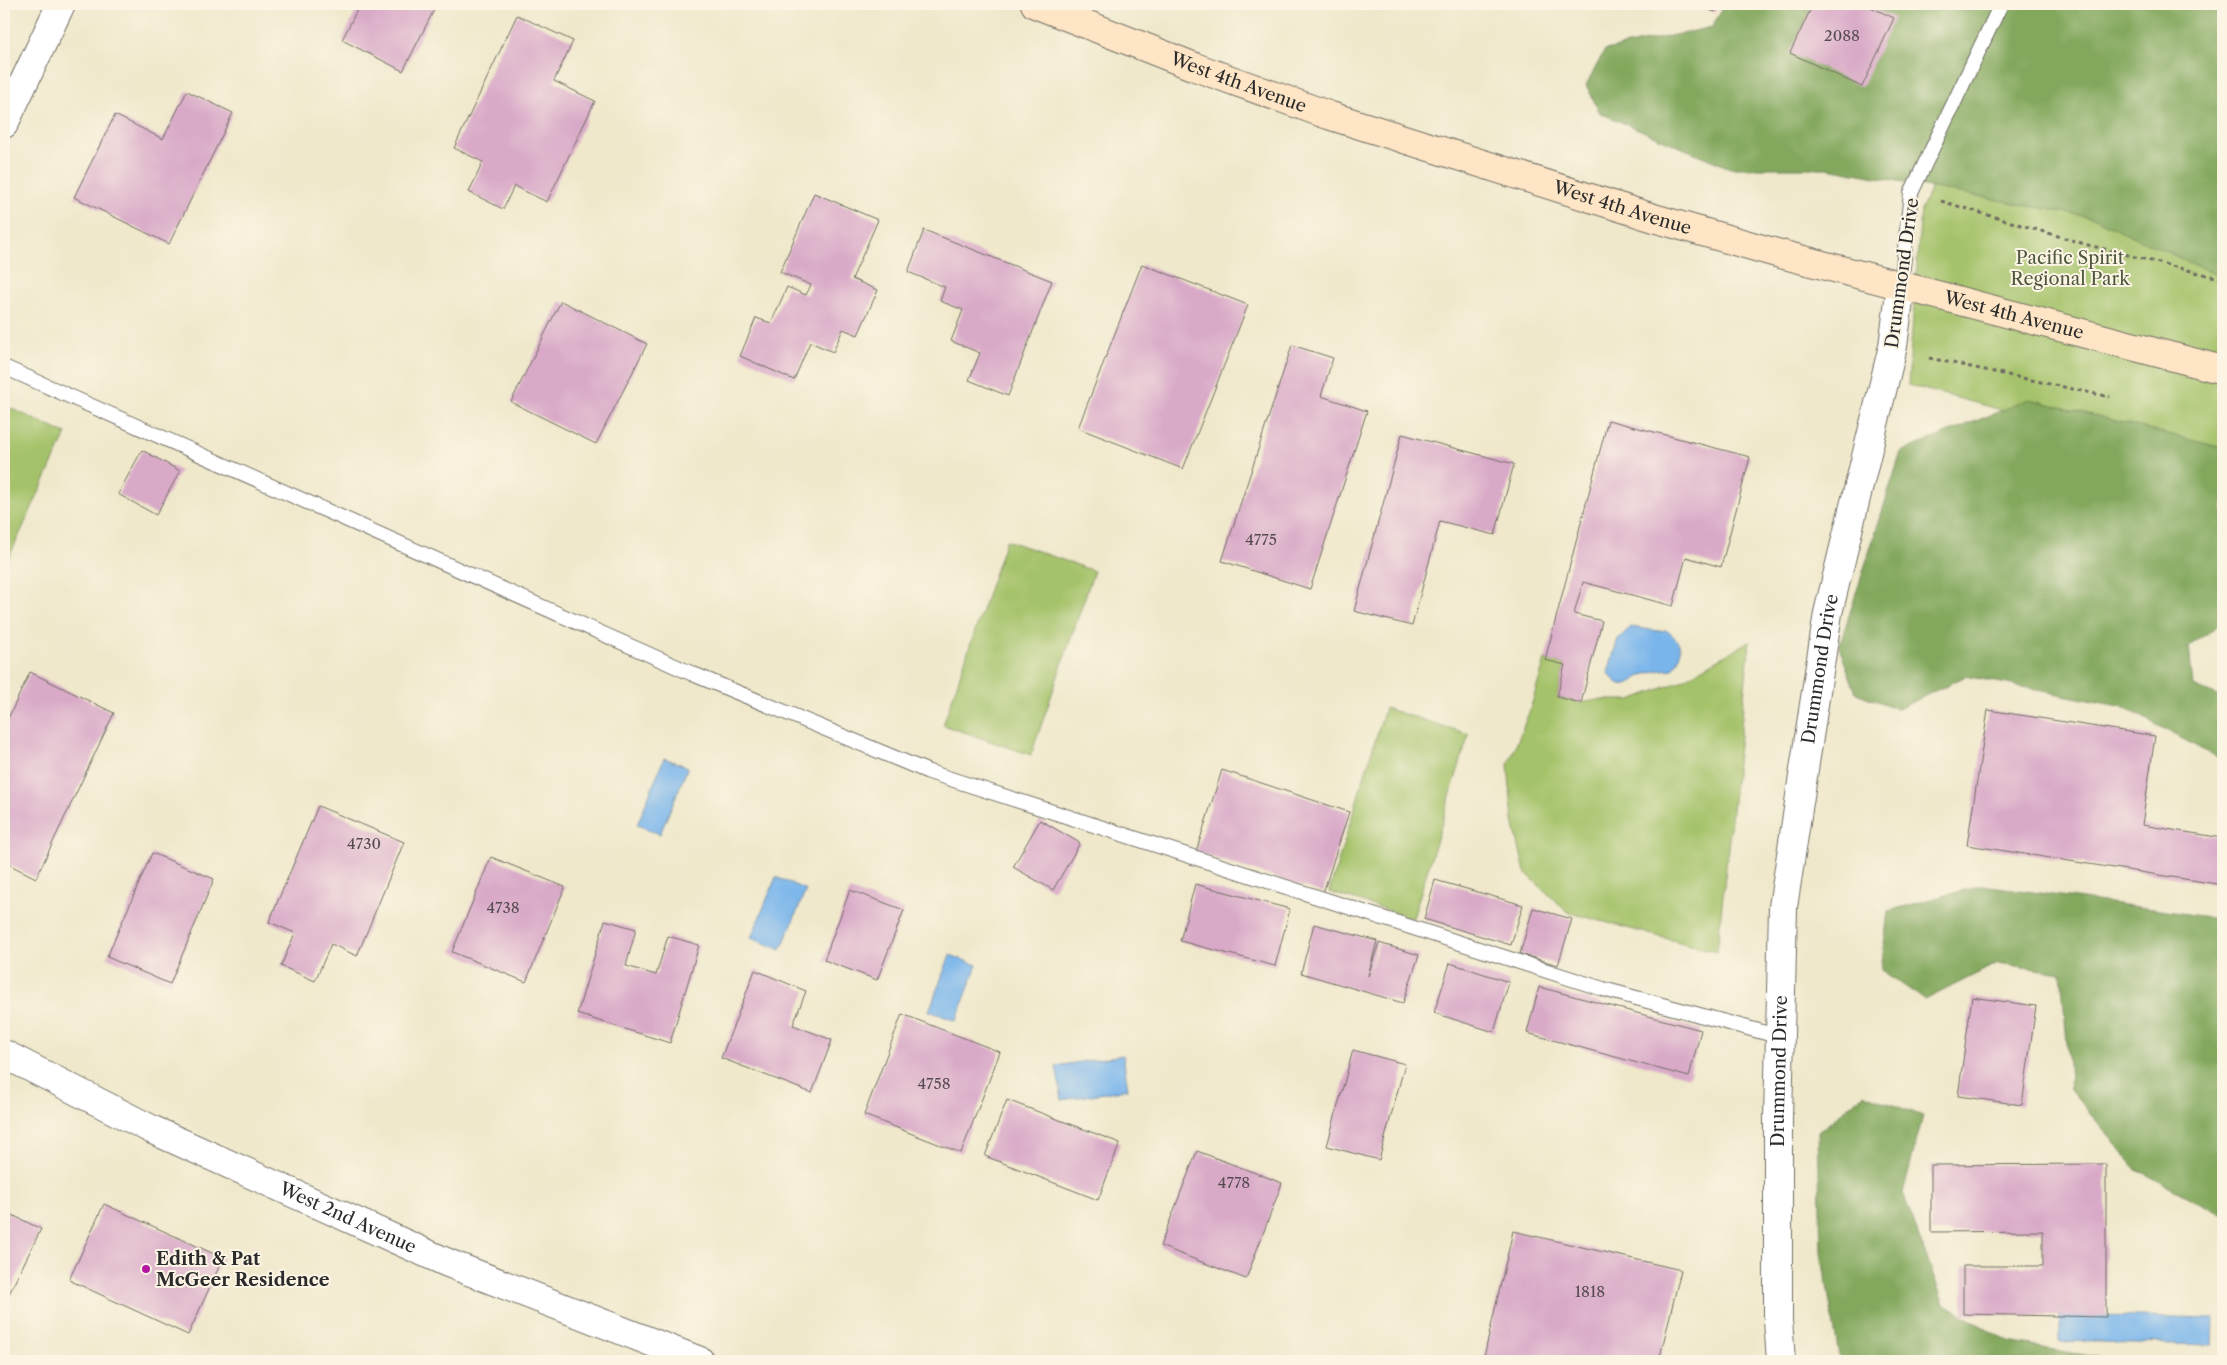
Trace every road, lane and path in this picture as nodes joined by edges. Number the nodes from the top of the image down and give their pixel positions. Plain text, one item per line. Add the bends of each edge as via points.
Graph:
1 (60, 4) edge
2 (1035, 4) edge
3 (2002, 4) edge
4 (4, 124) edge
5 (1941, 201) dead end
6 (2223, 279) edge
7 (1900, 285) junction
8 (1929, 358) dead end
9 (4, 367) edge
10 (2223, 370) edge
11 (2110, 397) dead end
12 (1781, 1038) junction
13 (4, 1054) edge
14 (700, 1361) edge
15 (1781, 1361) edge

1 - 4 street
2 - 7 main road, West 4th Avenue via 1328,115 1657,219
3 - 7 lane, Drummond Drive via 1911,193
5 - 6 path via 2088,245
7 - 10 main road, West 4th Avenue
7 - 12 street, Drummond Drive via 1893,346 1828,613 1782,907
8 - 11 path
9 - 12 lane via 692,674 929,772 1603,989
12 - 15 street, Drummond Drive via 1778,1119
13 - 14 street, West 2nd Avenue via 153,1130 448,1263

